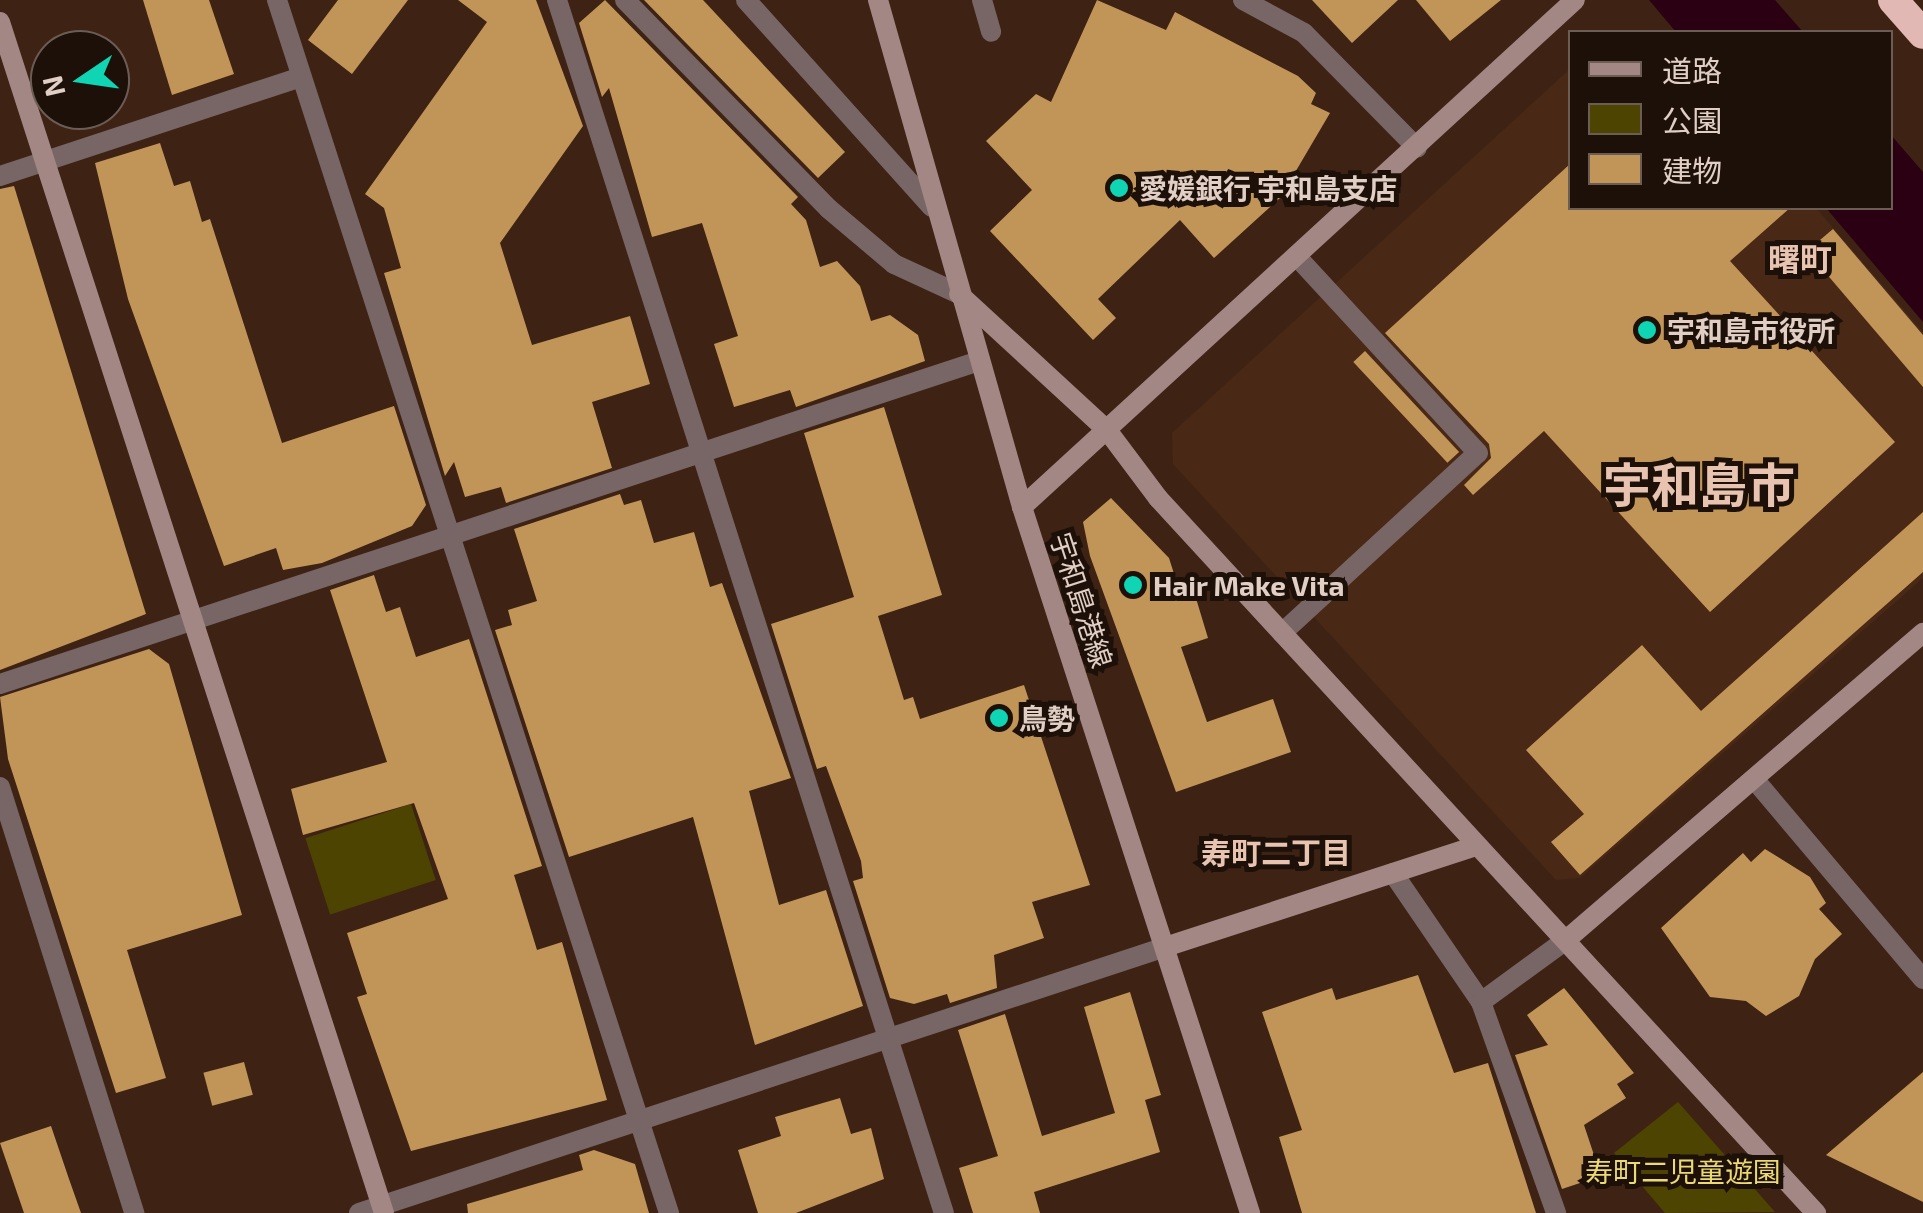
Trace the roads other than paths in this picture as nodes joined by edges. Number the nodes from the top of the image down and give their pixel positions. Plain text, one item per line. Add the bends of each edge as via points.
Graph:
1 (277, 0) edge
2 (558, 0) edge
3 (625, 0) edge
4 (746, 0) edge
5 (878, 0) edge
6 (982, 0) edge
7 (1243, 0) edge
8 (1575, 0) edge
9 (1893, 0) edge
10 (0, 22) edge
11 (991, 32) dead end
12 (1923, 34) edge
13 (301, 77) junction
14 (1417, 148) junction
15 (44, 161) junction
16 (0, 176) edge
17 (932, 207) junction
18 (1298, 257) junction
19 (957, 293) junction
20 (979, 361) junction
21 (1107, 430) junction
22 (701, 452) junction
23 (1022, 507) junction
24 (450, 538) junction
25 (191, 622) junction
26 (1923, 632) edge
27 (1282, 633) junction
28 (0, 684) edge
29 (1754, 779) junction
30 (0, 787) edge
31 (1476, 846) junction
32 (1393, 873) junction
33 (1566, 940) junction
34 (1165, 947) junction
35 (1923, 979) edge
36 (1481, 1002) junction
37 (892, 1038) junction
38 (640, 1122) junction
39 (383, 1209) edge
40 (134, 1213) edge
41 (359, 1213) edge
42 (669, 1213) edge
43 (944, 1213) edge
44 (1250, 1213) edge
45 (1556, 1213) edge
46 (1816, 1213) edge

1 - 13 street
2 - 22 street
3 - 19 street via 829,209 894,264
4 - 17 street
5 - 17 street, 宇和島港線
6 - 11 street
7 - 14 street via 1304,33
8 - 14 street
9 - 12 highway
10 - 15 street
13 - 15 street
13 - 24 street
14 - 18 street
15 - 16 street
15 - 25 street
17 - 19 street, 宇和島港線
18 - 21 street
18 - 27 street via 1478,453
19 - 20 street, 宇和島港線
19 - 21 street
20 - 22 street
20 - 23 street, 宇和島港線
21 - 23 street
21 - 27 street
22 - 24 street
22 - 37 street
23 - 34 street, 宇和島港線
24 - 25 street
24 - 38 street
25 - 28 street
25 - 39 street
26 - 29 street
27 - 31 street
29 - 33 street
29 - 35 street
30 - 40 street
31 - 32 street
31 - 33 street
32 - 34 street
32 - 36 street
33 - 36 street
33 - 46 street
34 - 37 street
34 - 44 street, 宇和島港線
36 - 45 street
37 - 38 street
37 - 43 street
38 - 39 street
38 - 42 street
39 - 41 street

